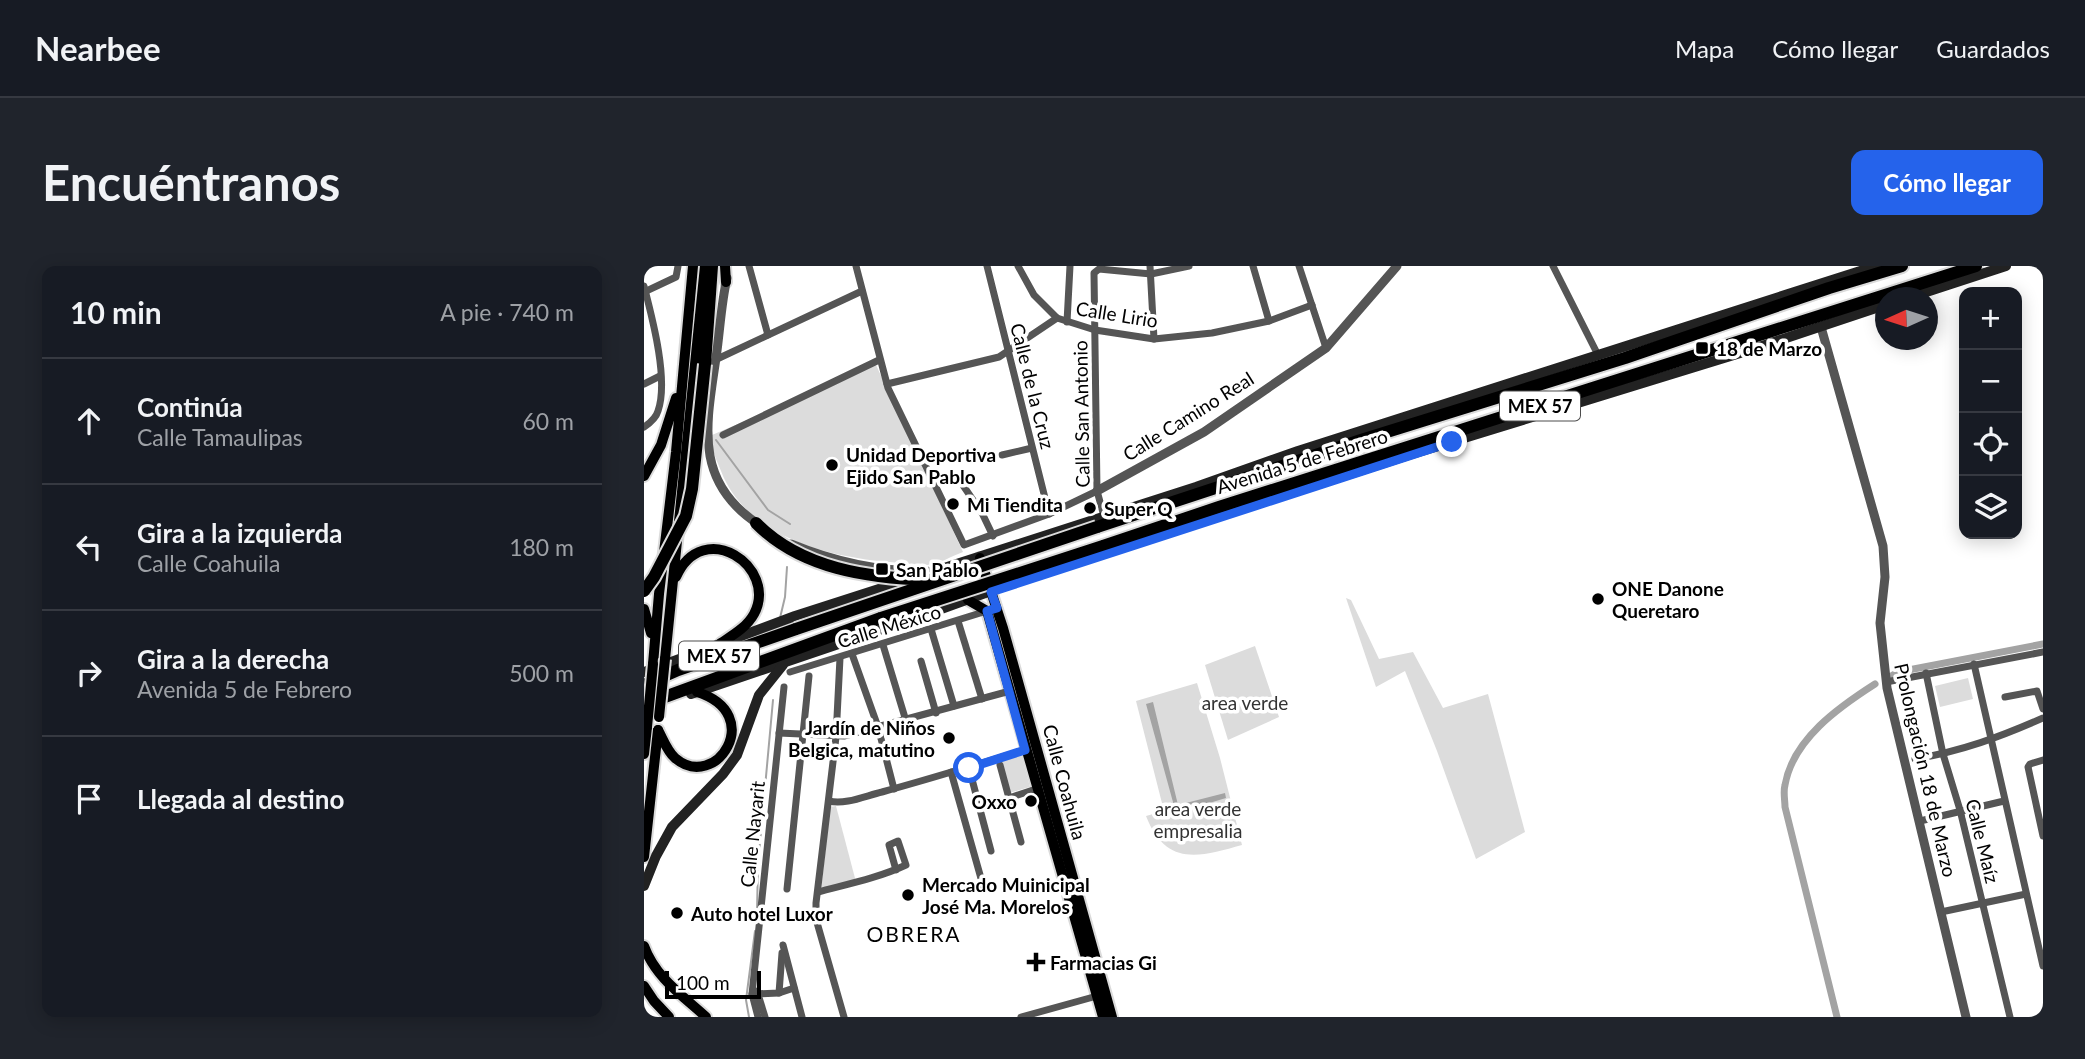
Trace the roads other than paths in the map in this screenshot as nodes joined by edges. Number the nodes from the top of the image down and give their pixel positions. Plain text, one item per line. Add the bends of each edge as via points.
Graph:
1 (678, 266) edge
2 (693, 266) edge
3 (705, 266) edge
4 (712, 266) edge
5 (727, 266) edge
6 (749, 266) edge
7 (856, 266) edge
8 (987, 266) edge
9 (1018, 266) edge
10 (1070, 266) edge
11 (1189, 266) edge
12 (1253, 266) edge
13 (1299, 266) edge
14 (1397, 266) edge
15 (1553, 266) edge
16 (1876, 266) edge
17 (1902, 266) edge
18 (1976, 266) edge
19 (2006, 266) edge
20 (1151, 270) edge
21 (726, 282) joint
22 (1938, 288) edge
23 (644, 290) edge
24 (862, 291) junction
25 (1312, 305) junction
26 (1875, 308) edge
27 (1056, 318) junction
28 (1269, 321) junction
29 (1068, 322) junction
30 (1821, 327) junction
31 (1095, 330) junction
32 (768, 335) junction
33 (1154, 339) junction
34 (686, 343) junction
35 (1326, 348) junction
36 (1009, 353) junction
37 (1598, 355) junction
38 (879, 360) junction
39 (710, 362) junction
40 (660, 376) junction
41 (644, 384) edge
42 (887, 384) junction
43 (1436, 417) junction
44 (1382, 424) junction
45 (647, 425) edge
46 (1481, 433) junction
47 (723, 435) dead end
48 (1429, 441) junction
49 (1032, 448) junction
50 (1298, 451) junction
51 (1002, 455) dead end
52 (1271, 470) junction
53 (644, 476) edge
54 (960, 481) dead end
55 (1303, 482) junction
56 (1097, 491) junction
57 (1255, 506) junction
58 (1049, 514) junction
59 (1101, 521) junction
60 (756, 523) joint
61 (993, 536) junction
62 (980, 558) junction
63 (935, 576) junction
64 (644, 591) edge
65 (991, 592) junction
66 (671, 600) junction
67 (964, 601) junction
68 (644, 609) edge
69 (992, 610) junction
70 (962, 620) junction
71 (931, 629) junction
72 (721, 643) junction
73 (883, 645) junction
74 (2043, 652) edge
75 (852, 654) junction
76 (840, 658) junction
77 (921, 661) dead end
78 (654, 664) edge
79 (1974, 664) junction
80 (788, 667) junction
81 (1926, 673) junction
82 (809, 676) dead end
83 (1886, 682) junction
84 (644, 685) edge
85 (784, 687) dead end
86 (1010, 691) junction
87 (696, 692) junction
88 (2005, 697) dead end
89 (982, 699) junction
90 (644, 706) edge
91 (954, 706) junction
92 (2043, 709) edge
93 (936, 713) junction
94 (2043, 718) edge
95 (906, 721) junction
96 (878, 727) junction
97 (653, 729) junction
98 (779, 733) junction
99 (804, 735) junction
100 (836, 737) junction
101 (1990, 741) junction
102 (1025, 750) junction
103 (644, 754) edge
104 (1944, 754) junction
105 (1915, 759) dead end
106 (2043, 761) edge
107 (1000, 765) dead end
108 (969, 768) junction
109 (951, 772) junction
110 (894, 789) junction
111 (1036, 789) junction
112 (1009, 798) junction
113 (829, 801) junction
114 (2004, 801) junction
115 (1960, 810) junction
116 (1920, 821) junction
117 (2043, 836) edge
118 (1021, 842) dead end
119 (990, 851) dead end
120 (644, 858) edge
121 (896, 870) junction
122 (644, 886) edge
123 (984, 888) dead end
124 (787, 889) dead end
125 (818, 892) junction
126 (2025, 894) junction
127 (1982, 904) junction
128 (1941, 912) junction
129 (644, 946) edge
130 (2043, 966) edge
131 (644, 986) edge
132 (794, 988) junction
133 (779, 993) junction
134 (755, 994) junction
135 (1097, 996) junction
136 (669, 1017) edge
137 (706, 1017) edge
138 (758, 1017) edge
139 (765, 1017) edge
140 (802, 1017) edge
141 (844, 1017) edge
142 (1021, 1017) edge
143 (1103, 1017) edge
144 (1112, 1017) edge
145 (1966, 1017) edge
146 (2010, 1017) edge

1 - 23 street via 676,277
2 - 34 main road
3 - 66 main road
4 - 39 highway
5 - 21 main road
6 - 32 street
7 - 24 street
8 - 36 street, Calle de la Cruz
9 - 27 street via 1034,295
10 - 29 street
11 - 20 street
12 - 28 street
13 - 25 street
14 - 35 street, Calle Camino Real
15 - 37 street
16 - 37 main road, Avenida 5 de Febrero
17 - 43 highway, Avenida 5 de Febrero / MEX 57
18 - 48 highway, Avenida 5 de Febrero / MEX 57
19 - 22 main road
20 - 31 street, Calle San Antonio via 1096,270
20 - 33 street
21 - 39 street
23 - 40 street via 658,342
24 - 32 street
24 - 38 street
25 - 28 street, Calle Lirio
25 - 35 street
26 - 30 main road, Avenida 5 de Febrero
27 - 29 street, Calle Lirio
27 - 36 street, Calle Lirio
28 - 33 street, Calle Lirio
29 - 31 street, Calle Lirio
30 - 46 main road, Avenida 5 de Febrero
30 - 83 street, Prolongación 18 de Marzo via 1883,546 1880,623
31 - 33 street, Calle Lirio
31 - 56 street, Calle San Antonio
32 - 39 street
34 - 53 main road via 669,425
34 - 78 main road
35 - 56 street, Calle Camino Real via 1204,432
36 - 42 street, Calle Lirio
36 - 49 street, Calle de la Cruz
37 - 44 main road, Avenida 5 de Febrero
38 - 42 street
38 - 47 street
39 - 60 street via 706,429 711,466 728,496
39 - 64 highway, bridge via 686,516
40 - 41 street
40 - 45 street via 659,411
42 - 61 street, Calle Camino Real via 964,545
43 - 44 highway
43 - 52 highway, Avenida 5 de Febrero / MEX 57
44 - 50 main road, Avenida 5 de Febrero
46 - 48 highway
46 - 57 main road, Avenida 5 de Febrero
48 - 55 highway, Avenida 5 de Febrero / MEX 57
49 - 51 street
49 - 58 street, Calle de la Cruz
50 - 52 highway
50 - 59 main road, Avenida 5 de Febrero
52 - 59 highway, Avenida 5 de Febrero / MEX 57
54 - 61 street
55 - 57 highway
55 - 90 highway, Avenida 5 de Febrero / MEX 57, bridge via 881,618
56 - 58 street, Calle Camino Real
56 - 59 street, Calle San Antonio
57 - 65 main road, Avenida 5 de Febrero
58 - 61 street, Calle Camino Real
59 - 62 main road, Avenida 5 de Febrero
59 - 63 highway, Avenida 5 de Febrero / MEX 57, bridge
60 - 63 highway, bridge via 797,553 840,569 886,578
62 - 63 main road, Avenida 5 de Febrero
62 - 65 main road, Calle Coahuila
63 - 72 main road, Avenida 5 de Febrero via 795,616
63 - 84 highway, Avenida 5 de Febrero / MEX 57, bridge
65 - 67 main road, Avenida 5 de Febrero
65 - 69 main road, Calle Coahuila
66 - 72 main road via 678,572 697,551 726,550 742,561 759,589 758,603 753,616
66 - 78 main road
67 - 69 main road
67 - 70 street
67 - 80 main road, Avenida 5 de Febrero
68 - 78 main road
69 - 70 street, Calle México
69 - 86 main road, Calle Coahuila
69 - 144 main road, Calle Coahuila
70 - 71 street, Calle México
70 - 89 street
71 - 73 street, Calle México
71 - 91 street
72 - 78 main road, Avenida 5 de Febrero
73 - 75 street, Calle México
73 - 95 street
74 - 79 street
75 - 76 street, Calle México
75 - 96 street
76 - 80 street, Calle México
76 - 100 street
77 - 93 street
78 - 97 main road, bridge
78 - 97 main road, bridge via 659,717
79 - 81 street
79 - 101 street
80 - 87 main road, Avenida 5 de Febrero
80 - 122 main road via 759,695 737,755 672,827
81 - 83 street
81 - 104 street, Calle Maíz
82 - 99 street
83 - 116 street, Prolongación 18 de Marzo
85 - 98 street, Calle Nayarit
86 - 89 street
86 - 102 main road, Calle Coahuila
87 - 90 main road, Avenida 5 de Febrero
87 - 97 main road via 717,701 732,720 733,737 726,753 715,762 687,765 675,758
88 - 92 street via 2037,691
89 - 91 street
91 - 93 street
93 - 95 street
94 - 101 street
95 - 96 street
96 - 100 street
96 - 110 street
97 - 103 main road
97 - 120 main road
98 - 99 street
98 - 134 street, Calle Nayarit
99 - 100 street
99 - 124 street
100 - 113 street
101 - 104 street
101 - 114 street
102 - 108 street
102 - 111 main road, Calle Coahuila
104 - 105 street
104 - 115 street, Calle Maíz
106 - 117 street via 2028,767
107 - 112 street
108 - 109 street
108 - 119 street
109 - 110 street
109 - 123 street
110 - 113 street
111 - 112 street
111 - 135 main road, Calle Coahuila
112 - 118 street
113 - 125 street
114 - 115 street
114 - 126 street
115 - 116 street
115 - 127 street, Calle Maíz
116 - 128 street, Prolongación 18 de Marzo
121 - 121 street via 906,865 900,842 890,844
121 - 125 street
125 - 141 street via 816,919
126 - 127 street
126 - 130 street
127 - 128 street
127 - 146 street, Calle Maíz
128 - 145 street, Prolongación 18 de Marzo
129 - 137 main road via 656,970
131 - 136 main road
132 - 133 street
132 - 133 street via 783,945
132 - 140 street
133 - 134 street
134 - 138 street, Calle Nayarit
134 - 139 street, Calle Nayarit
135 - 142 street
135 - 143 main road, Calle Coahuila

